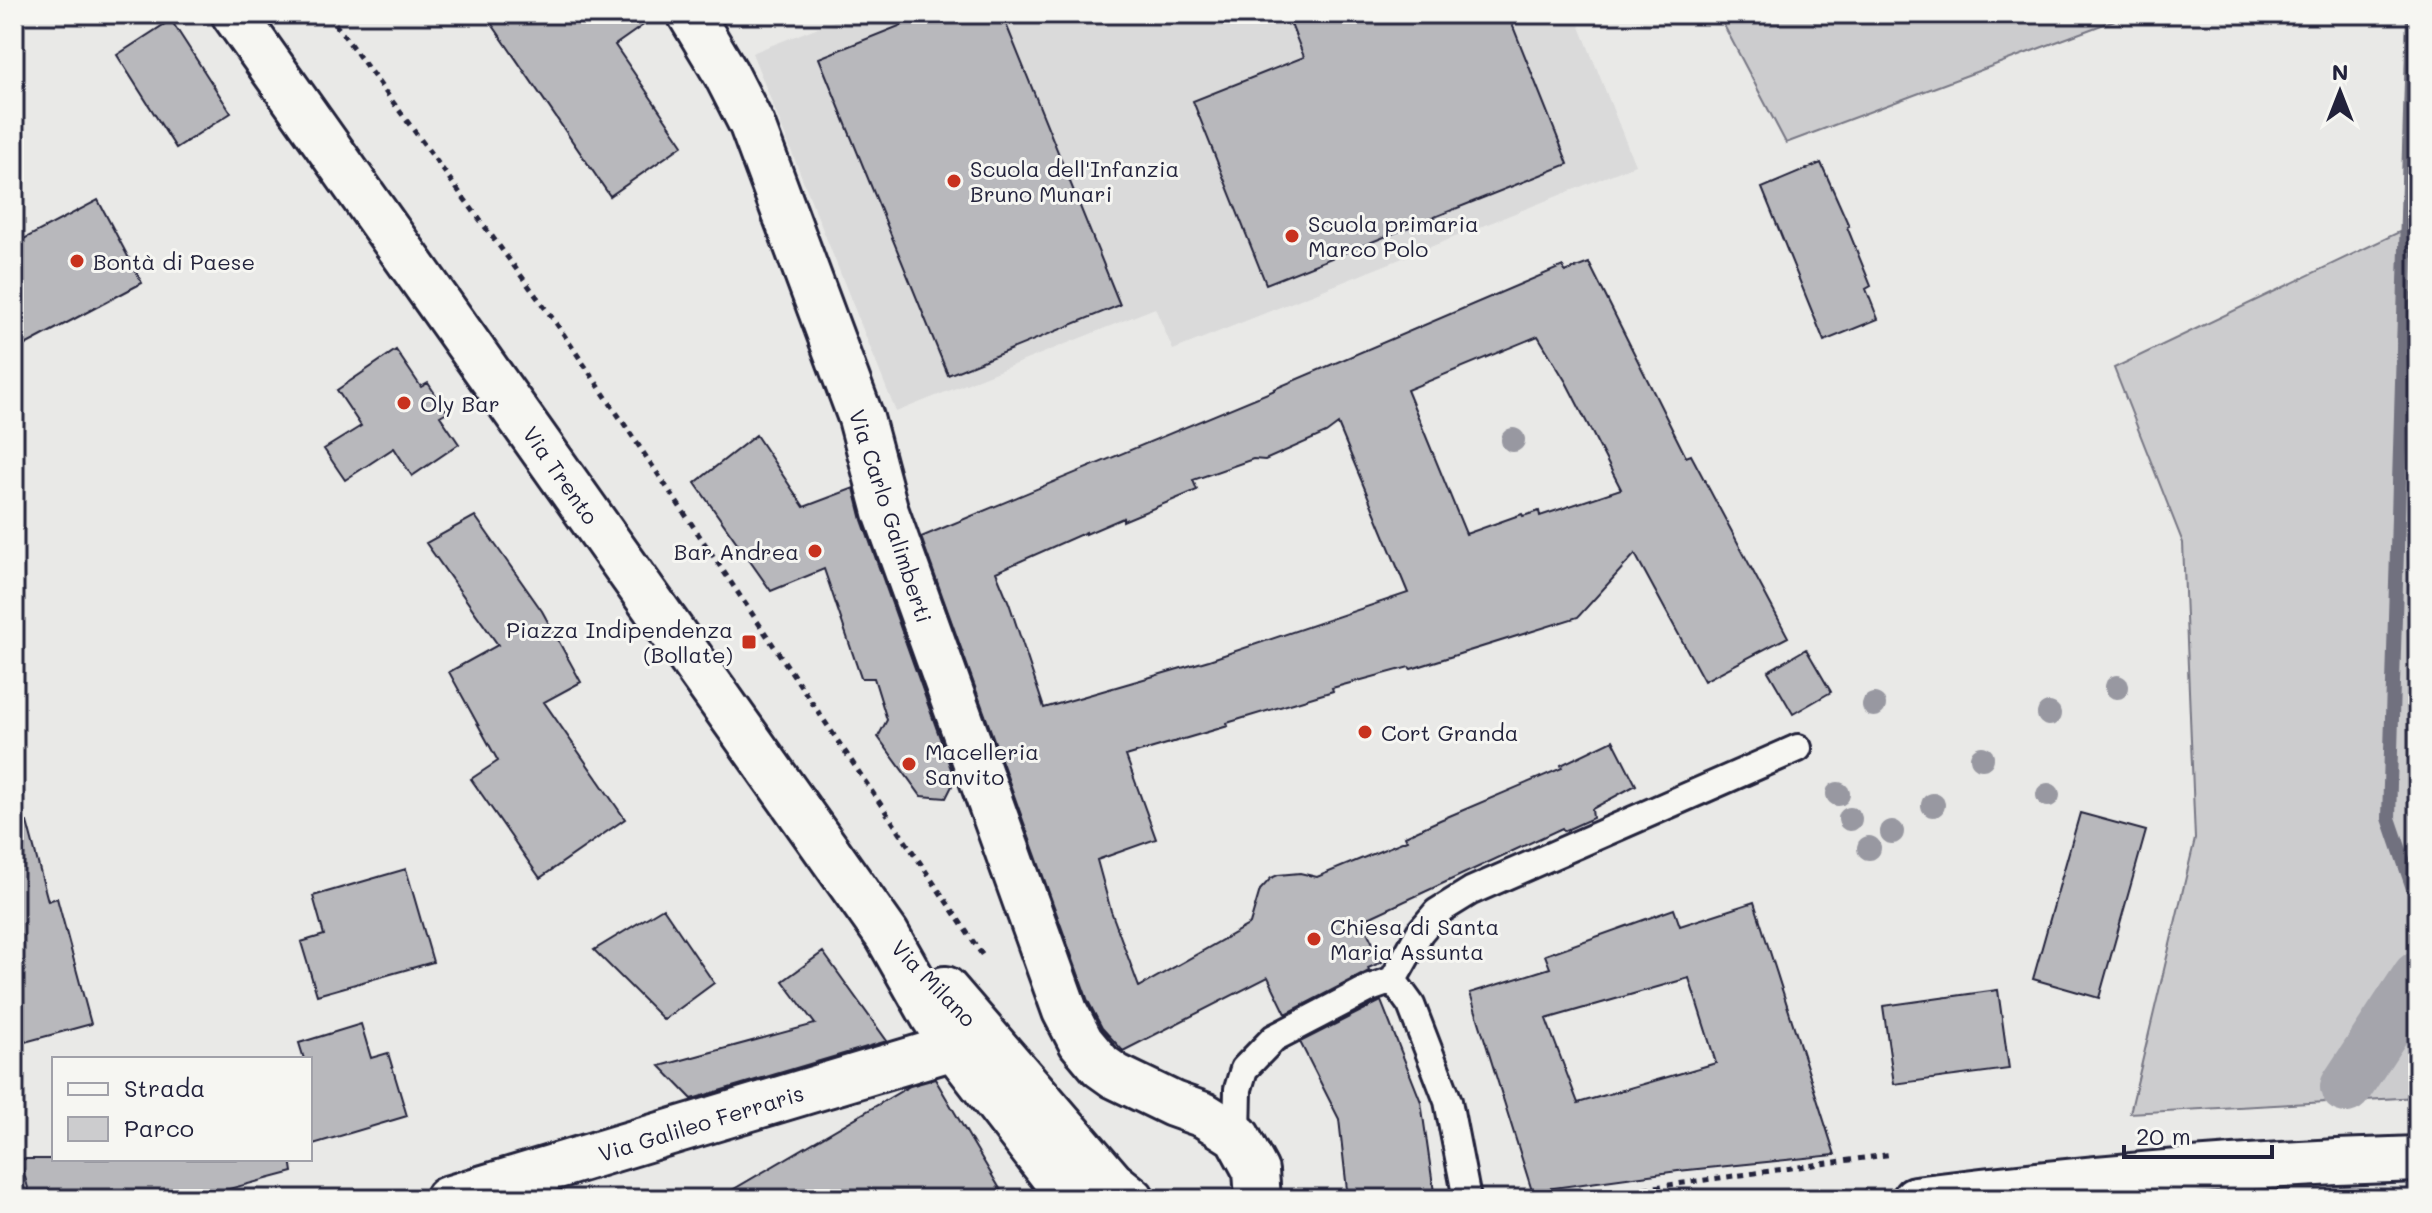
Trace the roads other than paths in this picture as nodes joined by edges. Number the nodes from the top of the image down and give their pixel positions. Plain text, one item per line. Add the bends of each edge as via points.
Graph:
1 (234, 14) edge
2 (690, 14) edge
3 (1798, 748) dead end
4 (887, 935) junction
5 (1393, 980) junction
6 (954, 1047) junction
7 (1237, 1136) junction
8 (2418, 1159) edge
9 (1258, 1198) edge
10 (447, 1199) edge
11 (1071, 1199) edge
12 (1132, 1199) edge
13 (1467, 1199) edge
14 (1915, 1199) edge

1 - 4 street, Via Trento
2 - 7 street, Via Carlo Galimberti via 752,125 861,418 886,512 1065,1011 1101,1066
3 - 5 lane via 1471,891 1437,912
4 - 6 street, Via Milano
4 - 12 street, Via Milano via 944,988 1112,1183
5 - 7 lane via 1274,1038 1244,1069
5 - 13 lane via 1411,1005 1448,1101
6 - 10 street, Via Galileo Ferraris
6 - 11 street, Via Milano
7 - 9 street via 1256,1171
8 - 14 street via 2121,1176

